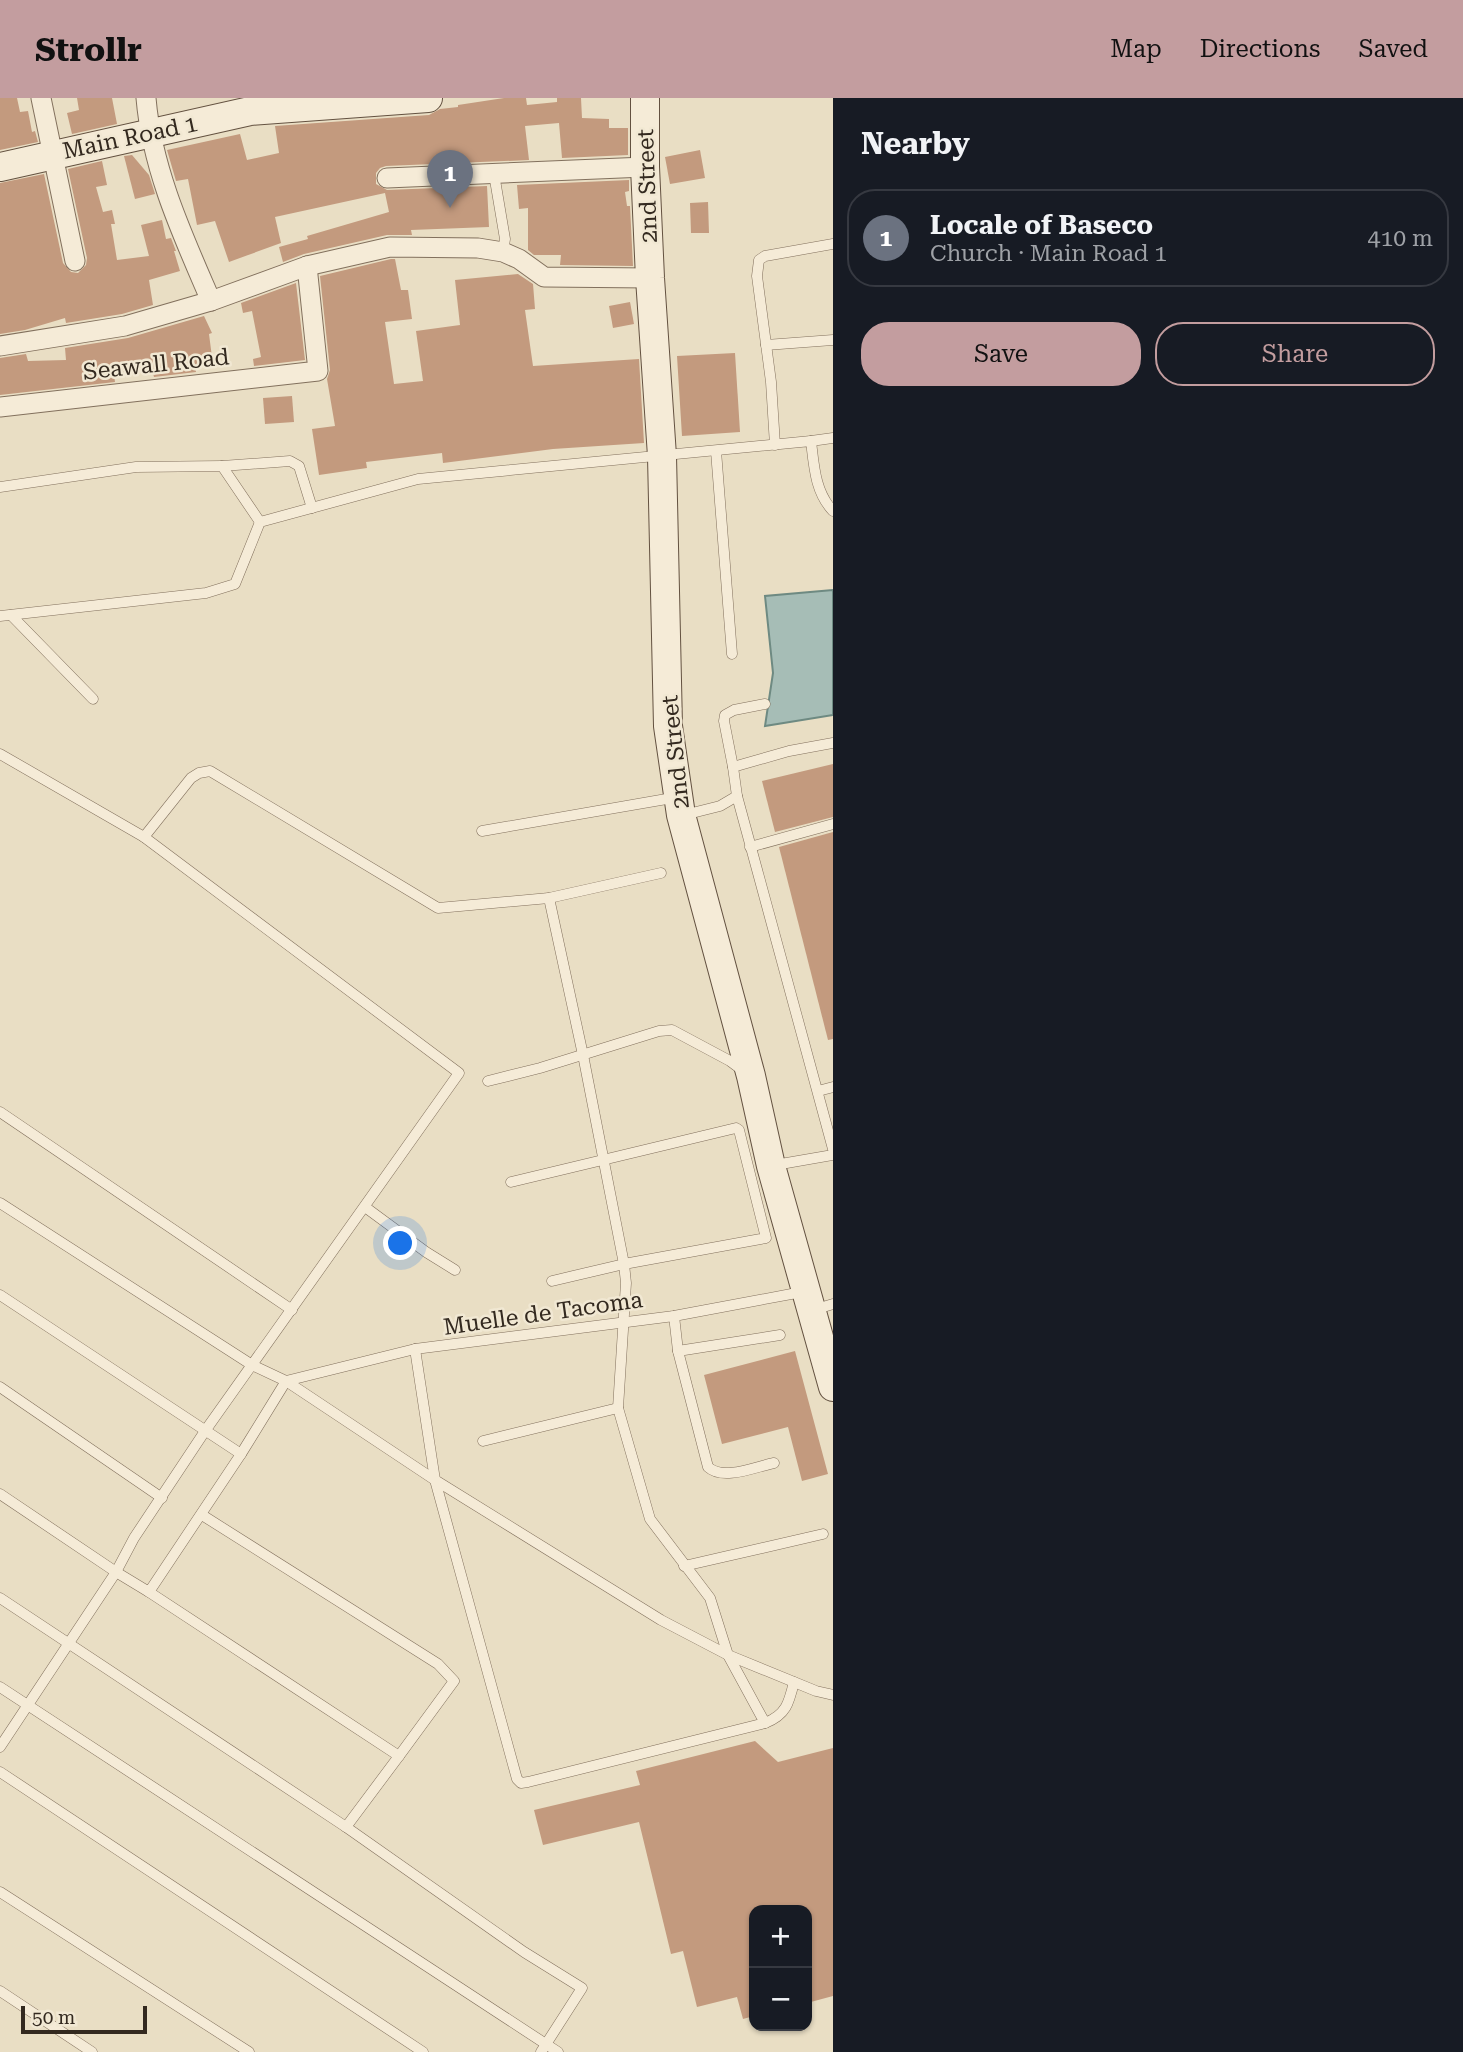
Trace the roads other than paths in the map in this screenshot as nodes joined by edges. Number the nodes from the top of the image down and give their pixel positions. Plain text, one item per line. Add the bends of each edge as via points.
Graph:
1 (41, 98) edge
2 (146, 98) edge
3 (428, 98) edge
4 (645, 98) edge
5 (351, 100) edge
6 (249, 104) edge
7 (148, 132) junction
8 (51, 154) junction
9 (0, 167) edge
10 (645, 167) junction
11 (494, 174) junction
12 (387, 178) dead end
13 (833, 244) edge
14 (503, 252) junction
15 (75, 261) dead end
16 (307, 266) junction
17 (650, 278) junction
18 (211, 301) junction
19 (833, 340) edge
20 (766, 345) junction
21 (0, 346) edge
22 (0, 407) edge
23 (833, 438) edge
24 (811, 441) junction
25 (775, 445) junction
26 (716, 451) junction
27 (662, 456) junction
28 (222, 466) junction
29 (0, 487) edge
30 (312, 508) junction
31 (833, 511) edge
32 (260, 522) junction
33 (5, 615) edge
34 (732, 654) dead end
35 (93, 699) dead end
36 (765, 704) dead end
37 (833, 743) edge
38 (0, 754) edge
39 (733, 767) junction
40 (737, 796) junction
41 (680, 806) junction
42 (833, 824) edge
43 (482, 831) dead end
44 (144, 837) junction
45 (750, 846) junction
46 (660, 873) dead end
47 (549, 898) junction
48 (583, 1055) junction
49 (751, 1076) junction
50 (488, 1082) dead end
51 (833, 1087) edge
52 (818, 1091) junction
53 (0, 1112) edge
54 (833, 1149) edge
55 (833, 1155) edge
56 (604, 1159) junction
57 (771, 1166) junction
58 (511, 1182) dead end
59 (0, 1203) edge
60 (365, 1207) junction
61 (624, 1264) junction
62 (456, 1270) dead end
63 (552, 1281) dead end
64 (0, 1295) edge
65 (817, 1302) edge
66 (292, 1310) junction
67 (674, 1316) junction
68 (623, 1321) junction
69 (780, 1335) dead end
70 (415, 1349) junction
71 (678, 1351) junction
72 (252, 1365) junction
73 (286, 1381) junction
74 (0, 1387) edge
75 (833, 1387) edge
76 (618, 1408) junction
77 (205, 1431) junction
78 (483, 1441) dead end
79 (241, 1454) junction
80 (774, 1463) dead end
81 (435, 1480) junction
82 (0, 1494) edge
83 (162, 1498) junction
84 (202, 1515) junction
85 (822, 1534) dead end
86 (684, 1566) junction
87 (116, 1572) junction
88 (149, 1592) junction
89 (0, 1598) edge
90 (68, 1643) junction
91 (728, 1655) junction
92 (794, 1682) junction
93 (0, 1686) edge
94 (833, 1695) edge
95 (28, 1705) junction
96 (765, 1723) junction
97 (0, 1747) edge
98 (399, 1756) junction
99 (0, 1772) edge
100 (346, 1826) junction
101 (0, 1892) edge
102 (0, 1991) edge
103 (543, 2048) edge
104 (92, 2052) edge
105 (249, 2052) edge
106 (423, 2052) edge
107 (558, 2052) edge

1 - 8 street
2 - 7 street
3 - 5 street, Main Road 1
4 - 10 street, 2nd Street
5 - 6 street, Main Road 1
6 - 7 street, Main Road 1
7 - 8 street, Main Road 1
7 - 18 street
8 - 9 street, Main Road 1
8 - 15 street
10 - 11 street
10 - 17 street, 2nd Street
11 - 12 street
11 - 14 lane
13 - 20 lane via 759,260
14 - 16 street via 390,247
14 - 17 street via 544,277
16 - 18 street
16 - 22 street, Seawall Road via 318,371
17 - 27 street, 2nd Street
18 - 21 street via 125,326
19 - 20 lane
20 - 25 lane
23 - 24 lane
24 - 25 lane
24 - 31 lane via 816,481
25 - 26 lane
26 - 27 lane
26 - 34 lane
27 - 30 lane via 418,479
27 - 41 street, 2nd Street via 668,726
28 - 29 lane via 136,467
28 - 30 lane via 290,461 299,466
28 - 32 lane
30 - 32 lane
32 - 33 lane via 235,584 206,593
33 - 35 lane
36 - 39 lane via 725,715
37 - 39 lane
38 - 44 lane
39 - 40 lane
40 - 41 lane via 720,806
40 - 45 lane
41 - 43 lane
41 - 49 street, 2nd Street
42 - 45 lane
44 - 47 lane via 191,778 210,771 438,908
44 - 60 lane via 459,1073
45 - 52 lane
46 - 47 lane
47 - 48 lane
48 - 49 lane via 673,1030
48 - 50 lane
48 - 56 lane
49 - 57 street, 2nd Street
51 - 52 lane
52 - 54 lane
53 - 66 lane
55 - 57 lane
56 - 58 lane
56 - 61 lane
56 - 61 lane via 736,1128 767,1237
57 - 65 street, 2nd Street
59 - 72 lane
60 - 62 lane
60 - 66 lane
61 - 63 lane
61 - 68 lane
64 - 77 lane
65 - 67 lane, Muelle de Tacoma
65 - 75 street, 2nd Street
66 - 72 lane
67 - 68 lane, Muelle de Tacoma
67 - 71 lane
68 - 70 lane, Muelle de Tacoma
68 - 76 lane
69 - 71 lane
70 - 73 lane, Muelle de Tacoma
70 - 81 lane
71 - 80 lane via 708,1467 722,1474
72 - 73 lane
72 - 77 lane
73 - 79 lane
73 - 81 lane
74 - 83 lane
76 - 78 lane
76 - 86 lane via 650,1519
77 - 79 lane
77 - 83 lane
79 - 84 lane
81 - 91 lane via 661,1620
81 - 96 lane via 517,1779 522,1783
82 - 87 lane
83 - 87 lane
84 - 88 lane
84 - 98 lane via 449,1674 454,1681
85 - 86 lane
86 - 91 lane via 710,1598
87 - 88 lane
87 - 90 lane
88 - 98 lane
89 - 90 lane
90 - 95 lane
90 - 100 lane
91 - 92 lane
91 - 96 lane
92 - 94 lane
92 - 96 lane via 783,1713
93 - 95 lane
95 - 97 lane
95 - 103 lane
98 - 100 lane
99 - 106 lane
100 - 103 lane via 582,1988
101 - 105 lane
102 - 104 lane
103 - 107 lane

